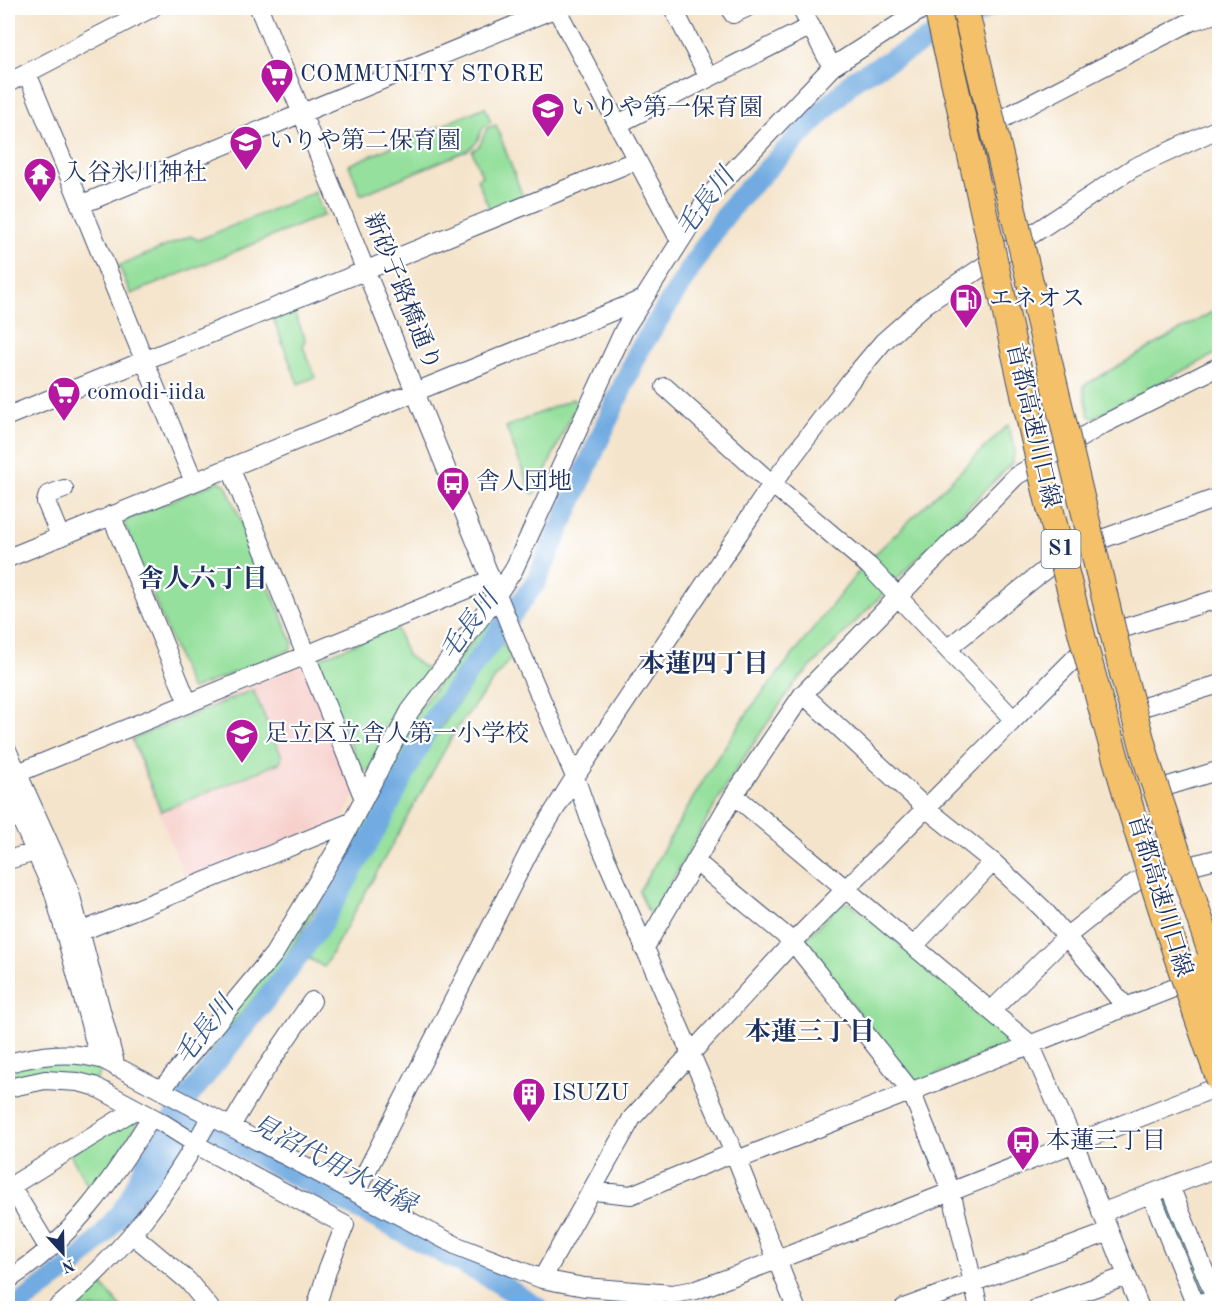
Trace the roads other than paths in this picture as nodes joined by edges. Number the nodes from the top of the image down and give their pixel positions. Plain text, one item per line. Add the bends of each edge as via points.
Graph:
1 (148, 8) edge
2 (259, 8) edge
3 (556, 8) edge
4 (673, 8) edge
5 (801, 8) edge
6 (924, 8) edge
7 (937, 8) edge
8 (965, 8) edge
9 (1220, 13) edge
10 (811, 26) junction
11 (832, 67) junction
12 (27, 73) junction
13 (954, 76) junction
14 (710, 78) junction
15 (8, 83) edge
16 (302, 112) junction
17 (1000, 120) dead end
18 (618, 124) junction
19 (1219, 129) edge
20 (637, 160) junction
21 (80, 205) junction
22 (680, 241) junction
23 (366, 271) junction
24 (643, 299) junction
25 (144, 360) junction
26 (1220, 366) edge
27 (665, 387) dead end
28 (415, 391) junction
29 (8, 416) edge
30 (230, 467) junction
31 (194, 482) junction
32 (772, 484) junction
33 (64, 489) dead end
34 (1220, 497) edge
35 (111, 515) junction
36 (60, 536) junction
37 (1099, 540) dead end
38 (8, 558) edge
39 (1057, 560) dead end
40 (498, 594) junction
41 (899, 595) junction
42 (1220, 598) edge
43 (1121, 629) dead end
44 (947, 649) junction
45 (1080, 653) dead end
46 (307, 654) junction
47 (1220, 684) edge
48 (803, 694) junction
49 (188, 703) junction
50 (1143, 707) dead end
51 (1013, 719) junction
52 (8, 752) edge
53 (1220, 770) edge
54 (12, 775) edge
55 (575, 777) junction
56 (1157, 778) junction
57 (8, 791) edge
58 (734, 795) junction
59 (364, 799) junction
60 (927, 809) junction
61 (351, 822) junction
62 (35, 852) junction
63 (1220, 858) edge
64 (8, 860) edge
65 (695, 861) junction
66 (993, 862) junction
67 (847, 890) junction
68 (80, 932) junction
69 (1067, 936) junction
70 (793, 942) junction
71 (914, 946) junction
72 (644, 949) junction
73 (1220, 979) edge
74 (1179, 986) dead end
75 (312, 1001) dead end
76 (1126, 1007) junction
77 (1220, 1008) edge
78 (991, 1011) junction
79 (1220, 1041) edge
80 (1030, 1044) junction
81 (690, 1054) junction
82 (96, 1058) junction
83 (8, 1063) edge
84 (116, 1066) junction
85 (1220, 1083) edge
86 (8, 1088) edge
87 (911, 1091) junction
88 (168, 1093) junction
89 (149, 1116) junction
90 (231, 1126) junction
91 (200, 1127) junction
92 (1074, 1143) junction
93 (735, 1156) junction
94 (1220, 1167) edge
95 (1170, 1186) junction
96 (9, 1187) edge
97 (358, 1188) junction
98 (594, 1191) junction
99 (951, 1191) junction
100 (1151, 1194) junction
101 (1101, 1213) junction
102 (1109, 1232) junction
103 (133, 1235) junction
104 (50, 1250) junction
105 (777, 1260) junction
106 (1127, 1276) junction
107 (542, 1279) junction
108 (8, 1280) edge
109 (973, 1283) junction
110 (686, 1301) edge
111 (1193, 1307) edge
112 (57, 1308) edge
113 (210, 1308) edge
114 (316, 1308) edge
115 (796, 1308) edge
116 (904, 1308) edge
117 (979, 1308) edge
118 (1037, 1308) edge
119 (1140, 1308) edge

1 - 12 street
2 - 16 street, 新砂子路橋通り
3 - 16 street
3 - 18 street
4 - 14 street
5 - 10 street
6 - 11 street
7 - 13 highway, 首都高速川口線 / S1, bridge
8 - 56 highway, 首都高速川口線 / S1, bridge via 1120,663
9 - 17 street via 1192,21
10 - 11 street
10 - 14 street
11 - 22 street via 709,196
12 - 15 street
12 - 21 street
13 - 79 highway, bridge via 990,204 1107,682 1152,839
13 - 85 highway, 首都高速川口線 / S1, bridge via 1043,477 1080,623 1125,789
14 - 18 street
16 - 21 street
16 - 23 street, 新砂子路橋通り
18 - 20 street
19 - 32 street via 1133,168 926,304 877,349
20 - 22 street
20 - 23 street
21 - 25 street
22 - 24 street
23 - 25 street
23 - 28 street, 新砂子路橋通り
24 - 28 street
24 - 40 street via 624,330 513,571
25 - 29 street
25 - 31 street
26 - 41 street via 1104,424 1016,476
27 - 32 street
28 - 30 street
28 - 40 street, 新砂子路橋通り
30 - 31 street
30 - 46 street
31 - 35 street
32 - 41 street
32 - 55 street
33 - 36 street via 48,495 46,502
34 - 37 street
35 - 36 street
35 - 49 street
36 - 38 street
39 - 44 street
40 - 46 street
40 - 55 street, 新砂子路橋通り
40 - 59 street via 410,711
41 - 44 street
41 - 48 street
42 - 43 street
44 - 51 street
45 - 51 street
46 - 49 street
46 - 59 street
47 - 50 street
48 - 58 street
48 - 60 street
49 - 54 street
51 - 60 street
52 - 54 street
53 - 56 street
54 - 68 street via 68,885
55 - 72 street, 新砂子路橋通り
55 - 97 street via 531,848
56 - 73 highway, 首都高速川口線 / S1, bridge
56 - 77 highway, bridge via 1162,829
57 - 62 street
58 - 65 street
58 - 67 street
59 - 61 street
60 - 66 street
60 - 67 street
61 - 68 street
61 - 88 street via 274,954
62 - 64 street
62 - 82 street via 54,893
63 - 69 street via 1145,877
65 - 70 street
65 - 72 street
66 - 69 street
66 - 71 street
67 - 70 street
67 - 71 street
68 - 84 street
69 - 76 street
69 - 78 street
70 - 81 street
70 - 87 street
71 - 78 street
72 - 81 street, 新砂子路橋通り
74 - 76 street
75 - 90 street
76 - 80 street
78 - 80 street
80 - 87 street
80 - 92 street
81 - 93 street, 新砂子路橋通り
81 - 98 street via 633,1118
82 - 83 street via 39,1055
82 - 84 street
84 - 88 street
85 - 92 street
86 - 89 street via 45,1080 78,1082 94,1086
87 - 93 street
87 - 99 street
88 - 91 street
89 - 91 street
89 - 96 street
89 - 104 street via 112,1179
90 - 91 street
90 - 97 street
91 - 103 street
91 - 114 street via 345,1225
92 - 99 street
92 - 101 street
93 - 98 street via 631,1195
93 - 105 street, 新砂子路橋通り
94 - 95 street
95 - 100 street
95 - 111 street via 1215,1297
96 - 104 street
97 - 107 street via 458,1246
98 - 107 street
99 - 105 street
99 - 109 street
100 - 101 street
100 - 111 street
101 - 102 street
102 - 106 street
102 - 109 street
103 - 112 street
103 - 113 street via 188,1281
104 - 108 street
105 - 110 street
105 - 115 street, 新砂子路橋通り
106 - 118 street
106 - 119 street
107 - 110 street via 654,1293
109 - 116 street
109 - 117 street

